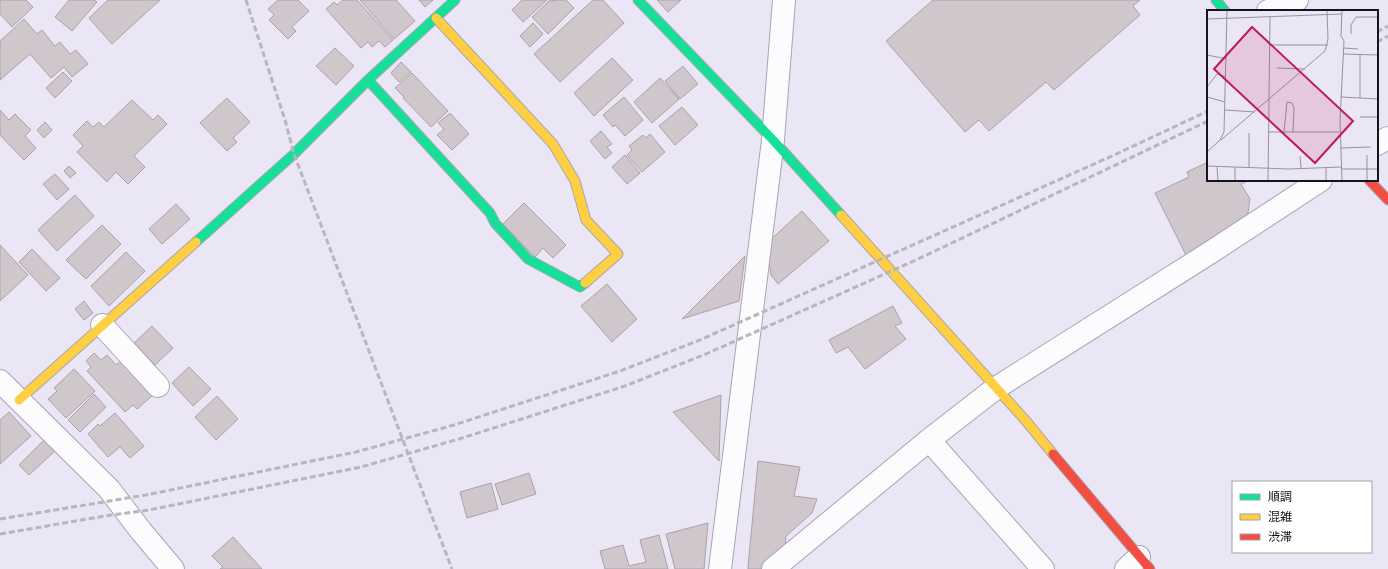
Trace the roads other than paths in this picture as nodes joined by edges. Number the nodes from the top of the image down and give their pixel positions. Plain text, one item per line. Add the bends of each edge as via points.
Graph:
1 (455, 0) edge
2 (638, 0) edge
3 (784, 0) edge
4 (1216, 0) edge
5 (1297, 0) edge
6 (1224, 10) edge
7 (1271, 10) edge
8 (436, 18) junction
9 (368, 80) junction
10 (1388, 138) edge
11 (773, 140) junction
12 (1378, 143) edge
13 (1319, 181) edge
14 (1370, 181) edge
15 (1388, 200) edge
16 (102, 326) junction
17 (0, 381) edge
18 (158, 386) dead end
19 (996, 388) junction
20 (19, 400) junction
21 (929, 440) junction
22 (1138, 565) edge
23 (173, 569) edge
24 (720, 569) edge
25 (773, 569) edge
26 (1043, 569) edge

1 - 8 main road
2 - 11 main road
3 - 11 street
4 - 6 main road
5 - 7 street
8 - 9 main road
8 - 9 main road via 553,144 575,181 586,220 618,254 580,287 528,259 495,223 490,213
9 - 16 main road via 294,154
10 - 12 street
11 - 19 main road
11 - 24 street
13 - 19 street
14 - 15 main road
16 - 18 street
16 - 20 main road
17 - 20 street
19 - 21 street
19 - 22 main road via 1026,421
20 - 23 street via 109,489
21 - 25 street
21 - 26 street

